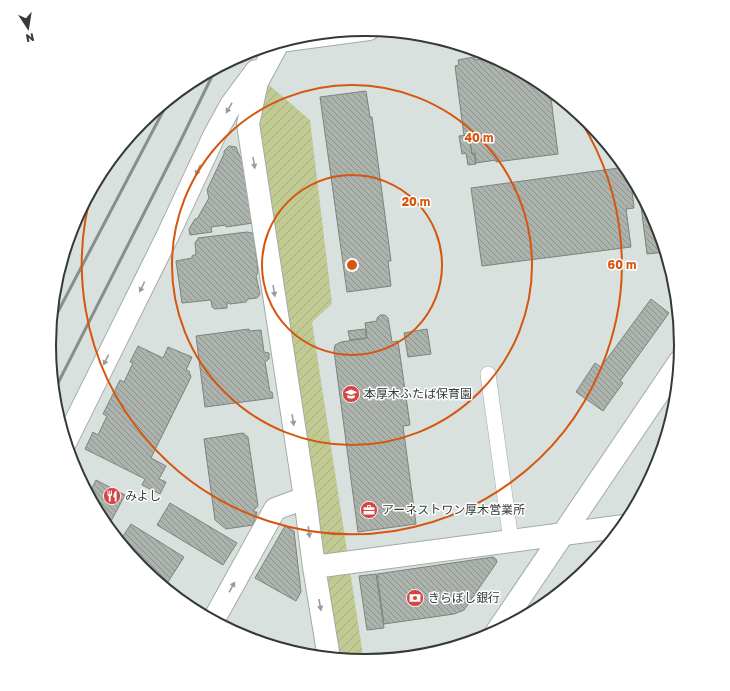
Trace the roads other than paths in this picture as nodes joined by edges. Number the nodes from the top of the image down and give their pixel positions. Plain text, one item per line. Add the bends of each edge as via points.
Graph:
1 (272, 50) edge
2 (274, 50) edge
3 (674, 370) edge
4 (488, 374) dead end
5 (69, 436) edge
6 (305, 498) junction
7 (615, 527) edge
8 (562, 534) junction
9 (511, 541) junction
10 (314, 567) junction
11 (215, 617) edge
12 (503, 622) edge
13 (329, 652) edge

1 -> 5 street via 231,105 215,134
2 -> 6 street via 257,82 248,124
3 - 8 street
4 - 9 lane
6 -> 10 street
11 -> 6 street via 275,509
7 - 8 street
8 - 9 street
8 - 12 street
9 - 10 street
10 -> 13 street

